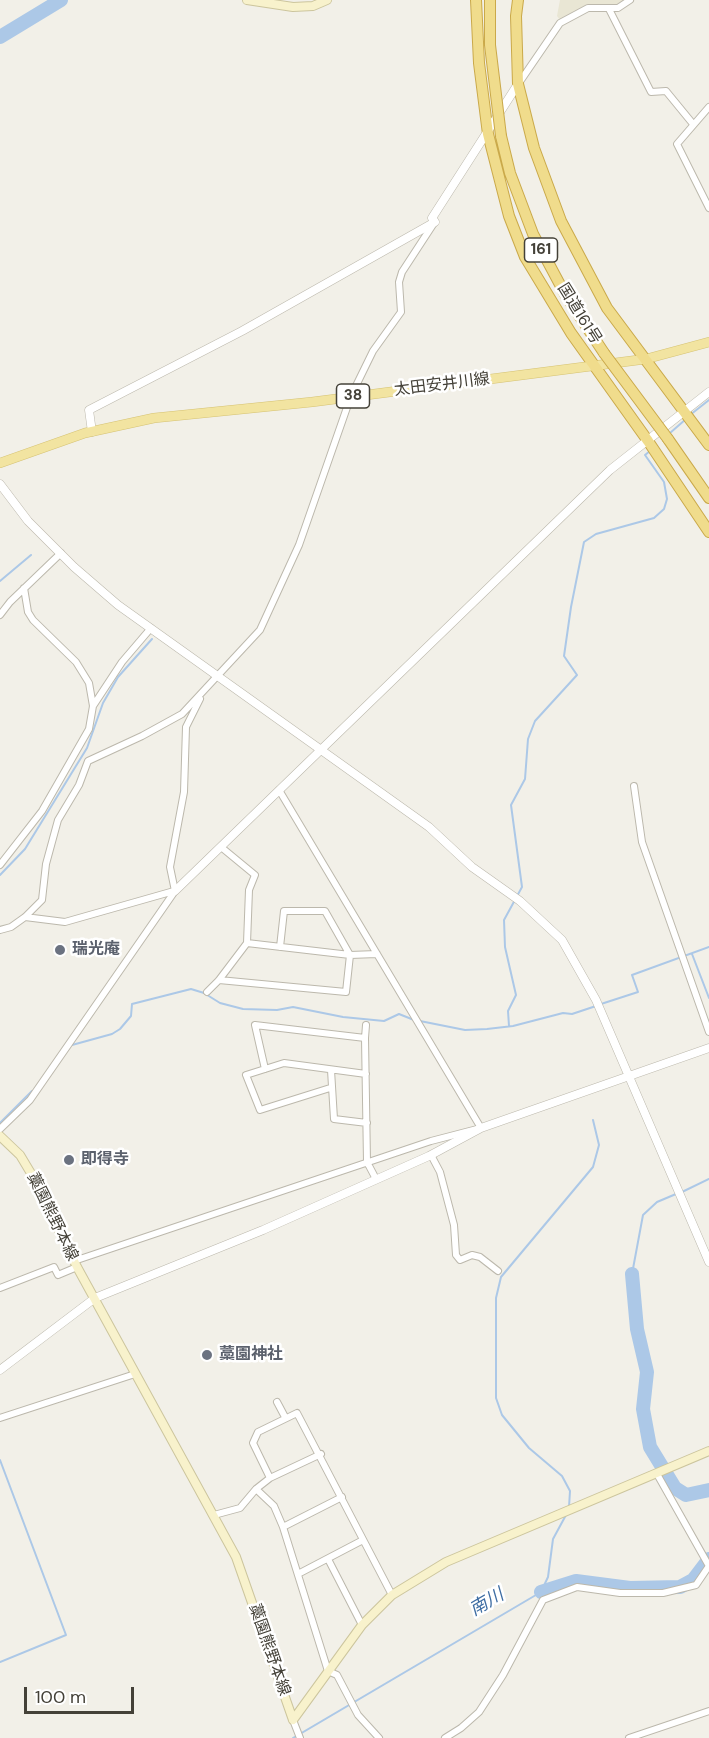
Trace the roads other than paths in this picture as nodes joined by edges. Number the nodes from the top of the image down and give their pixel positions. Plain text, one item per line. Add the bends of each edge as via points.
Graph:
1 (247, 0) edge
2 (327, 0) edge
3 (476, 0) edge
4 (490, 0) edge
5 (518, 0) edge
6 (630, 0) edge
7 (609, 9) junction
8 (518, 84) junction
9 (709, 107) edge
10 (693, 124) junction
11 (488, 134) junction
12 (709, 208) edge
13 (435, 222) junction
14 (709, 342) edge
15 (646, 359) junction
16 (594, 365) junction
17 (709, 392) edge
18 (351, 396) junction
19 (685, 411) junction
20 (92, 432) junction
21 (648, 441) junction
22 (709, 445) edge
23 (0, 463) edge
24 (0, 484) edge
25 (708, 495) edge
26 (709, 532) edge
27 (61, 553) junction
28 (24, 588) junction
29 (0, 615) edge
30 (151, 628) junction
31 (219, 675) junction
32 (203, 693) junction
33 (93, 706) junction
34 (322, 749) junction
35 (75, 756) junction
36 (87, 760) junction
37 (634, 786) dead end
38 (279, 790) junction
39 (221, 847) junction
40 (0, 865) edge
41 (175, 891) junction
42 (26, 916) junction
43 (0, 930) edge
44 (247, 943) junction
45 (280, 947) junction
46 (377, 954) junction
47 (350, 956) junction
48 (219, 980) junction
49 (207, 992) dead end
50 (366, 1026) dead end
51 (709, 1032) edge
52 (365, 1038) junction
53 (709, 1048) edge
54 (265, 1069) junction
55 (330, 1071) junction
56 (366, 1074) junction
57 (627, 1074) junction
58 (330, 1088) junction
59 (367, 1123) junction
60 (481, 1128) junction
61 (0, 1129) edge
62 (0, 1136) edge
63 (431, 1155) junction
64 (367, 1162) junction
65 (376, 1179) junction
66 (709, 1262) edge
67 (75, 1264) junction
68 (498, 1271) dead end
69 (0, 1288) edge
70 (95, 1298) junction
71 (0, 1370) edge
72 (135, 1374) junction
73 (277, 1402) dead end
74 (285, 1417) junction
75 (0, 1418) edge
76 (709, 1451) edge
77 (321, 1454) junction
78 (661, 1472) junction
79 (270, 1478) junction
80 (256, 1489) junction
81 (342, 1497) junction
82 (214, 1515) junction
83 (282, 1527) junction
84 (363, 1540) junction
85 (328, 1559) junction
86 (709, 1566) edge
87 (298, 1574) junction
88 (392, 1595) junction
89 (362, 1625) junction
90 (328, 1671) junction
91 (709, 1711) edge
92 (294, 1720) junction
93 (300, 1738) edge
94 (379, 1738) edge
95 (445, 1738) edge
96 (628, 1738) edge

1 - 2 main road via 293,7 313,6
3 - 11 highway
4 - 25 highway, 国道161号 / 161, bridge via 491,61 501,136 533,234 565,294 604,353
5 - 8 highway
6 - 7 street
7 - 8 street via 588,8 560,23
7 - 10 street via 651,92 666,91
8 - 11 street
8 - 15 highway via 534,148 561,221 607,308
9 - 10 street
10 - 12 street via 677,144
11 - 13 street via 432,218
11 - 16 highway via 506,206 525,256
13 - 18 street via 402,272 400,312 373,351
13 - 20 street via 252,326 89,410
14 - 15 main road, 太田安井川線 / 38
15 - 16 main road, 太田安井川線 / 38
15 - 19 highway
16 - 18 main road, 太田安井川線 / 38
16 - 21 highway
17 - 19 street
18 - 20 main road, 太田安井川線 / 38 via 154,418
18 - 31 street via 299,545 261,630
19 - 21 street
19 - 22 highway
20 - 23 main road, 太田安井川線 / 38
21 - 26 highway
21 - 34 street via 610,470
24 - 27 street via 28,521
27 - 28 street
27 - 30 street via 118,605
28 - 29 street
28 - 33 street via 28,612 76,662 88,683
30 - 31 street
30 - 33 street
31 - 32 street
31 - 34 street
32 - 36 street via 182,714
32 - 41 street via 186,727 184,792 170,867
33 - 35 street via 89,729
34 - 38 street
34 - 57 street via 429,827 472,867 549,927 571,954 596,1001
35 - 36 street
35 - 40 street via 42,811
36 - 42 street via 79,785 58,820 46,864 42,900
37 - 51 street via 642,842
38 - 39 street
38 - 46 street
39 - 41 street
39 - 44 street via 255,875 249,890
41 - 42 street via 65,922
41 - 61 street via 30,1100
42 - 43 street
44 - 45 street
44 - 48 street
45 - 47 street
45 - 47 street via 284,910 326,911
46 - 47 street
46 - 60 street
47 - 48 street via 346,992
48 - 49 street
50 - 52 street
52 - 54 street via 255,1025
52 - 56 street
53 - 57 street
54 - 55 street via 284,1063
54 - 58 street via 246,1076 260,1110
55 - 56 street
55 - 58 street
56 - 59 street
57 - 60 street
57 - 66 street
58 - 59 street via 334,1119
59 - 64 street
60 - 63 street
60 - 64 street
62 - 67 main road, 藁園熊野本線 via 20,1155 32,1175
63 - 65 street
63 - 68 street via 440,1172 454,1225 456,1256 460,1260 472,1255 480,1257
64 - 65 street
64 - 67 street
65 - 70 street via 264,1230
67 - 69 street via 58,1275 54,1267
67 - 70 main road, 藁園熊野本線
70 - 71 street
70 - 72 main road, 藁園熊野本線
72 - 75 street
72 - 82 main road, 藁園熊野本線
73 - 74 street
74 - 77 street via 297,1413
74 - 79 street via 258,1432 253,1443
76 - 78 main road, 藁園熊野本線
77 - 79 street
77 - 81 street
78 - 86 street
78 - 88 main road, 藁園熊野本線 via 446,1562
79 - 80 street
80 - 82 street via 240,1508
80 - 83 street via 274,1506
81 - 83 street
81 - 84 street
82 - 92 main road, 藁園熊野本線 via 244,1576
83 - 87 street
84 - 85 street
84 - 88 street
85 - 87 street
85 - 89 street
86 - 95 street via 696,1585 679,1591 620,1593 577,1587 543,1600 479,1712
87 - 90 street
88 - 89 main road, 藁園熊野本線
89 - 90 main road, 藁園熊野本線
90 - 92 main road, 藁園熊野本線
90 - 94 street via 340,1679 348,1699
91 - 96 street
92 - 93 street

